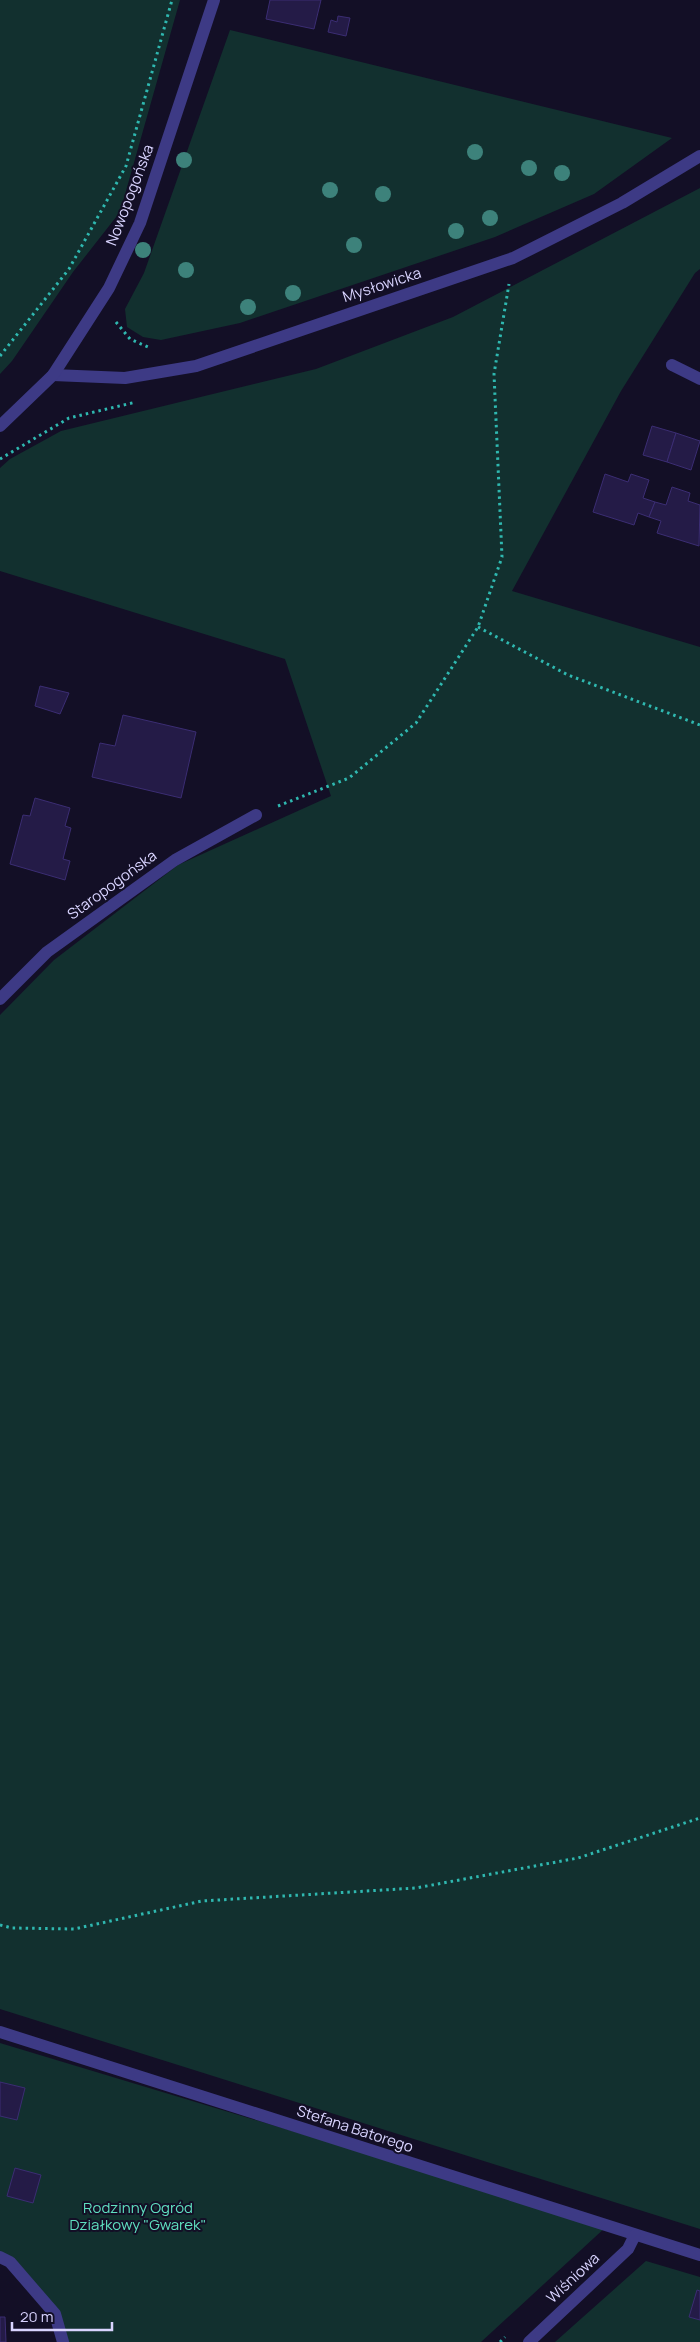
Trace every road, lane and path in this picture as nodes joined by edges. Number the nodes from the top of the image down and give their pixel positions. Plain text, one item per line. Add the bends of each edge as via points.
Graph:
1 (172, 0) edge
2 (214, 0) edge
3 (700, 156) edge
4 (513, 258) junction
5 (116, 314) dead end
6 (156, 348) dead end
7 (0, 356) edge
8 (672, 365) dead end
9 (53, 376) junction
10 (700, 380) edge
11 (140, 402) dead end
12 (0, 426) edge
13 (0, 459) edge
14 (478, 628) junction
15 (700, 725) edge
16 (256, 815) joint
17 (0, 999) edge
18 (700, 1818) edge
19 (0, 1925) edge
20 (0, 2032) edge
21 (635, 2235) junction
22 (700, 2255) edge
23 (0, 2257) edge
24 (63, 2342) edge
25 (529, 2342) edge

1 - 7 path via 126,166 68,269
2 - 9 street, Nowopogońska via 140,223 109,288
3 - 4 street, Mysłowicka via 622,203
4 - 9 street, Mysłowicka via 196,366 125,378
4 - 14 path via 494,374 502,557
5 - 6 path via 116,322 130,339 147,348
8 - 10 street
9 - 12 street, Nowopogońska
11 - 13 path via 69,418
14 - 15 path via 568,675
14 - 16 path via 416,723 349,778
16 - 17 street, Staropogońska via 175,860 47,952
18 - 19 path via 578,1858 416,1888 202,1901 74,1929
20 - 21 street, Stefana Batorego
21 - 22 street, Stefana Batorego
21 - 25 street, Wiśniowa via 628,2249
23 - 24 street via 10,2262 55,2314

